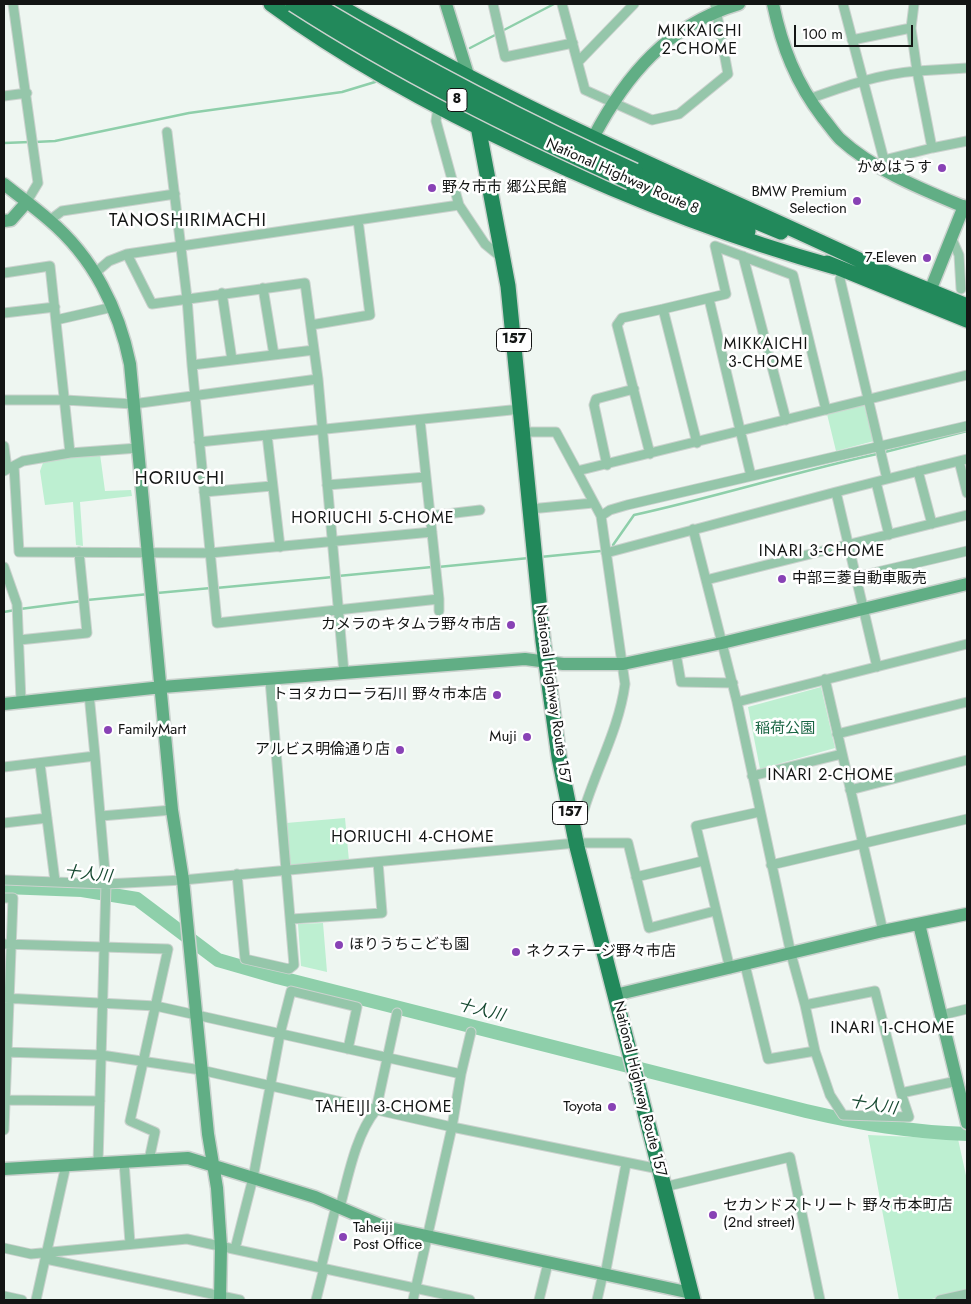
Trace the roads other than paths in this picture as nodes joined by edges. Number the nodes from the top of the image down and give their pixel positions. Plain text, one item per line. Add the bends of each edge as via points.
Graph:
1 (13, 4) edge
2 (271, 4) edge
3 (293, 4) edge
4 (315, 4) edge
5 (336, 4) edge
6 (446, 4) edge
7 (493, 4) edge
8 (562, 4) edge
9 (634, 4) edge
10 (738, 4) edge
11 (774, 4) edge
12 (843, 4) edge
13 (914, 4) edge
14 (715, 7) edge
15 (911, 28) junction
16 (852, 40) junction
17 (573, 43) junction
18 (578, 62) junction
19 (967, 68) edge
20 (917, 71) junction
21 (469, 78) junction
22 (863, 80) junction
23 (26, 93) junction
24 (4, 96) edge
25 (809, 99) junction
26 (612, 102) junction
27 (438, 108) junction
28 (479, 128) junction
29 (167, 132) dead end
30 (593, 138) junction
31 (967, 141) edge
32 (932, 148) junction
33 (885, 166) junction
34 (578, 175) junction
35 (632, 176) junction
36 (4, 184) edge
37 (175, 194) junction
38 (26, 203) junction
39 (459, 205) junction
40 (966, 205) edge
41 (50, 220) junction
42 (358, 220) junction
43 (4, 221) edge
44 (951, 237) junction
45 (182, 246) junction
46 (127, 254) junction
47 (744, 256) junction
48 (504, 260) junction
49 (839, 268) junction
50 (4, 272) edge
51 (95, 273) junction
52 (889, 274) junction
53 (263, 288) junction
54 (961, 288) dead end
55 (930, 291) junction
56 (222, 293) junction
57 (187, 298) junction
58 (709, 298) junction
59 (113, 306) junction
60 (967, 306) edge
61 (55, 307) junction
62 (664, 309) junction
63 (4, 313) edge
64 (56, 320) junction
65 (967, 320) edge
66 (311, 325) junction
67 (314, 350) junction
68 (274, 355) junction
69 (232, 360) junction
70 (192, 365) junction
71 (967, 374) edge
72 (318, 379) junction
73 (634, 389) junction
74 (195, 395) junction
75 (869, 399) junction
76 (4, 400) edge
77 (64, 400) junction
78 (133, 404) junction
79 (521, 409) junction
80 (826, 410) junction
81 (420, 420) junction
82 (786, 420) junction
83 (967, 426) edge
84 (322, 430) junction
85 (523, 432) junction
86 (741, 432) junction
87 (267, 435) junction
88 (199, 442) junction
89 (697, 443) junction
90 (4, 446) edge
91 (880, 446) junction
92 (138, 448) junction
93 (70, 453) junction
94 (650, 454) junction
95 (963, 460) edge
96 (607, 465) junction
97 (8, 469) edge
98 (577, 471) junction
99 (918, 471) junction
100 (751, 476) junction
101 (426, 477) junction
102 (887, 479) junction
103 (876, 482) junction
104 (272, 486) junction
105 (327, 486) junction
106 (204, 492) junction
107 (836, 492) junction
108 (967, 493) edge
109 (593, 503) junction
110 (530, 509) junction
111 (480, 510) dead end
112 (967, 515) edge
113 (430, 516) junction
114 (601, 516) junction
115 (932, 524) junction
116 (693, 529) junction
117 (432, 532) junction
118 (889, 535) junction
119 (332, 542) junction
120 (848, 545) junction
121 (280, 547) junction
122 (967, 551) edge
123 (79, 552) junction
124 (210, 553) junction
125 (606, 553) junction
126 (148, 554) junction
127 (4, 567) edge
128 (856, 577) junction
129 (706, 580) junction
130 (967, 584) edge
131 (439, 599) junction
132 (338, 610) junction
133 (864, 610) junction
134 (439, 611) dead end
135 (19, 640) junction
136 (722, 643) junction
137 (967, 644) edge
138 (676, 654) junction
139 (546, 660) junction
140 (623, 664) junction
141 (877, 667) junction
142 (344, 673) junction
143 (825, 679) junction
144 (270, 680) junction
145 (733, 683) junction
146 (162, 687) junction
147 (89, 694) junction
148 (21, 701) junction
149 (737, 702) junction
150 (967, 702) edge
151 (4, 704) edge
152 (837, 734) junction
153 (842, 754) junction
154 (95, 756) junction
155 (967, 760) edge
156 (40, 764) junction
157 (4, 767) edge
158 (752, 776) junction
159 (850, 790) junction
160 (172, 810) junction
161 (760, 812) junction
162 (570, 815) junction
163 (101, 816) junction
164 (47, 818) junction
165 (967, 819) edge
166 (4, 823) edge
167 (576, 843) junction
168 (862, 843) junction
169 (703, 861) junction
170 (378, 862) junction
171 (771, 865) junction
172 (287, 870) junction
173 (237, 874) junction
174 (636, 877) junction
175 (4, 880) edge
176 (183, 880) junction
177 (55, 881) junction
178 (105, 890) junction
179 (4, 898) edge
180 (715, 910) junction
181 (967, 914) edge
182 (292, 919) junction
183 (919, 924) junction
184 (883, 931) junction
185 (8, 944) edge
186 (104, 947) junction
187 (791, 954) junction
188 (745, 965) junction
189 (730, 969) junction
190 (614, 994) junction
191 (7, 998) edge
192 (102, 1003) junction
193 (805, 1005) junction
194 (156, 1006) junction
195 (967, 1009) edge
196 (397, 1013) dead end
197 (196, 1014) junction
198 (942, 1015) junction
199 (471, 1032) dead end
200 (280, 1034) junction
201 (348, 1049) junction
202 (815, 1051) junction
203 (5, 1052) edge
204 (101, 1055) junction
205 (387, 1058) junction
206 (143, 1062) junction
207 (201, 1070) junction
208 (461, 1074) junction
209 (957, 1081) junction
210 (272, 1086) junction
211 (901, 1092) junction
212 (4, 1100) edge
213 (100, 1101) junction
214 (376, 1110) junction
215 (967, 1123) edge
216 (452, 1127) junction
217 (4, 1130) edge
218 (149, 1160) junction
219 (124, 1162) junction
220 (98, 1163) junction
221 (626, 1164) junction
222 (66, 1165) junction
223 (212, 1165) junction
224 (4, 1169) edge
225 (659, 1169) junction
226 (253, 1178) junction
227 (664, 1187) junction
228 (338, 1206) junction
229 (428, 1238) junction
230 (130, 1243) junction
231 (221, 1247) junction
232 (4, 1248) edge
233 (235, 1249) junction
234 (46, 1255) junction
235 (548, 1263) junction
236 (323, 1268) junction
237 (604, 1275) junction
238 (415, 1288) junction
239 (967, 1294) edge
240 (4, 1296) edge
241 (692, 1296) edge
242 (220, 1298) edge
243 (22, 1300) edge
244 (36, 1300) edge
245 (240, 1300) edge
246 (316, 1300) edge
247 (413, 1300) edge
248 (470, 1300) edge
249 (539, 1300) edge
250 (596, 1300) edge
251 (820, 1300) edge
252 (940, 1300) edge

1 - 23 street
2 - 27 highway, 8 via 300,26
3 - 35 highway, National Highway Route 8 / 8, bridge via 434,88 535,139
4 - 35 highway, National Highway Route 8 / 8, bridge via 409,60
5 - 21 highway, 8
6 - 21 street
7 - 17 street via 504,58
8 - 17 street
9 - 18 street
10 - 14 street
11 - 25 street via 779,32 794,74
12 - 16 street
13 - 15 street
14 - 26 street via 673,35 640,66
14 - 26 street via 728,74 679,114 652,120
15 - 16 street
15 - 20 street
16 - 22 street
17 - 18 street
18 - 26 street via 585,90
19 - 20 street
20 - 22 street
20 - 32 street
21 - 28 highway, National Highway Route 157 / 157
21 - 30 highway
22 - 25 street
22 - 33 street
23 - 24 street
23 - 38 street via 38,183
25 - 33 street via 839,139
26 - 30 street
27 - 28 highway, 8
27 - 39 street via 436,121
28 - 34 highway
28 - 48 highway, National Highway Route 157 / 157
29 - 37 street
30 - 34 street
30 - 52 highway
31 - 32 street
32 - 33 street
33 - 40 street
34 - 49 highway via 733,236
35 - 49 highway, National Highway Route 8 / 8
35 - 52 highway, National Highway Route 8 / 8
36 - 38 street
37 - 41 street via 62,211
37 - 45 street
38 - 41 street
38 - 43 street via 11,220
39 - 42 street
39 - 48 street via 486,244
40 - 44 street
41 - 51 street
42 - 45 street
42 - 66 street via 370,315
44 - 54 street via 960,255
44 - 55 street
45 - 46 street
45 - 57 street
46 - 51 street via 109,261
46 - 57 street via 152,304
47 - 58 street via 715,246 726,294
47 - 80 street via 793,275
47 - 82 street
48 - 79 highway, National Highway Route 157 / 157
49 - 65 highway, National Highway Route 8 / 8
49 - 75 street
50 - 61 street via 50,266
51 - 59 street
52 - 55 highway, National Highway Route 8 / 8
53 - 56 street
53 - 66 street via 305,282
53 - 68 street
55 - 60 highway, National Highway Route 8 / 8
56 - 57 street
56 - 69 street
57 - 70 street
58 - 62 street
58 - 86 street
59 - 64 street
59 - 78 street via 126,342
61 - 63 street
61 - 64 street
62 - 73 street via 622,318 617,325
62 - 89 street
64 - 77 street
66 - 67 street
67 - 68 street
67 - 72 street
68 - 69 street
69 - 70 street
70 - 74 street
71 - 75 street
72 - 74 street
72 - 84 street
73 - 94 street
73 - 96 street via 596,399 594,405
74 - 78 street
74 - 88 street
75 - 80 street
75 - 91 street
76 - 77 street
77 - 78 street
77 - 93 street
78 - 92 street
79 - 81 street
79 - 85 highway, National Highway Route 157 / 157
80 - 82 street
81 - 84 street
81 - 101 street
82 - 86 street
83 - 91 street
84 - 87 street
84 - 105 street
85 - 98 street via 556,432
85 - 110 highway, National Highway Route 157 / 157
86 - 89 street
86 - 100 street
87 - 88 street
87 - 104 street
88 - 106 street
89 - 94 street
90 - 97 street
91 - 100 street
91 - 102 street
92 - 93 street
92 - 126 street
93 - 97 street via 23,461
94 - 96 street
95 - 99 street
95 - 108 street
96 - 98 street
97 - 123 street via 19,552
98 - 109 street
99 - 102 street
99 - 115 street
100 - 114 street via 627,505
101 - 105 street
101 - 113 street
102 - 103 street
103 - 107 street
103 - 118 street
104 - 106 street
104 - 121 street
105 - 119 street
106 - 124 street
107 - 116 street
107 - 120 street
109 - 110 street
109 - 114 street
110 - 139 highway, National Highway Route 157 / 157
111 - 113 street
112 - 115 street
113 - 117 street
114 - 125 street
115 - 118 street
116 - 125 street
116 - 129 street
117 - 119 street
117 - 131 street
118 - 120 street
119 - 121 street
119 - 132 street
120 - 128 street
120 - 129 street
121 - 124 street
122 - 128 street
123 - 126 street
123 - 135 street via 87,633
124 - 126 street
124 - 132 street via 217,623
125 - 140 street
126 - 146 street
127 - 135 street via 17,604
128 - 133 street
129 - 136 street
130 - 133 street
131 - 132 street
131 - 134 street
132 - 142 street
133 - 136 street
133 - 141 street
135 - 148 street
136 - 138 street
136 - 145 street
137 - 141 street
138 - 140 street
138 - 145 street via 681,682
139 - 140 street via 563,664
139 - 142 street
139 - 162 highway, National Highway Route 157 / 157
140 - 162 street via 622,704 608,748 592,781 583,813
141 - 143 street
142 - 144 street
143 - 149 street
143 - 152 street
144 - 146 street
144 - 172 street
145 - 149 street
146 - 147 street
146 - 160 street
147 - 148 street
147 - 154 street
148 - 151 street
149 - 158 street
150 - 152 street
152 - 153 street
153 - 158 street
153 - 159 street
154 - 156 street
154 - 163 street
155 - 159 street
156 - 157 street
156 - 164 street
158 - 161 street
159 - 168 street
160 - 163 street
160 - 176 street
161 - 169 street via 696,826
161 - 171 street
162 - 167 highway, National Highway Route 157 / 157
163 - 178 street
164 - 166 street
164 - 177 street
165 - 168 street
167 - 170 street
167 - 174 street via 628,843
167 - 190 highway, National Highway Route 157 / 157
168 - 171 street
168 - 184 street
169 - 174 street
169 - 180 street
170 - 172 street
170 - 182 street via 382,913
171 - 187 street
172 - 173 street
172 - 182 street
173 - 176 street
173 - 182 street via 245,959 289,969 294,965
174 - 180 street via 649,928
175 - 177 street
176 - 178 street
176 - 197 street
177 - 178 street
178 - 186 street
179 - 185 street via 13,898
180 - 189 street
181 - 183 street
183 - 184 street
183 - 198 street
184 - 187 street
185 - 186 street
185 - 191 street
186 - 192 street
186 - 194 street via 168,949
187 - 188 street
187 - 193 street
188 - 189 street
188 - 202 street via 768,1059
189 - 190 street
190 - 225 highway, National Highway Route 157 / 157
191 - 192 street
191 - 203 street
192 - 194 street
192 - 204 street
193 - 202 street
193 - 211 street via 875,991
194 - 197 street
194 - 206 street
195 - 198 street
196 - 205 street
197 - 200 street
197 - 207 street
198 - 209 street
199 - 208 street
200 - 201 street
200 - 201 street via 291,991 357,1007
200 - 210 street
201 - 205 street
202 - 211 street via 830,1095 843,1115 909,1117
203 - 204 street
203 - 212 street
204 - 206 street
204 - 213 street
205 - 208 street
205 - 214 street
206 - 207 street
206 - 218 street via 130,1121 155,1132
207 - 210 street
207 - 223 street
208 - 216 street
209 - 211 street
209 - 215 street
210 - 214 street
210 - 226 street
212 - 213 street
212 - 217 street
213 - 220 street
214 - 216 street
214 - 228 street via 354,1155
216 - 221 street
216 - 229 street
218 - 219 street
218 - 223 street via 188,1158
219 - 220 street
219 - 230 street
220 - 222 street
221 - 225 street
221 - 237 street
222 - 224 street
222 - 234 street
223 - 226 street
223 - 231 street
225 - 227 highway, National Highway Route 157 / 157
226 - 228 street
226 - 233 street
227 - 241 highway, National Highway Route 157 / 157
227 - 251 street via 790,1157
228 - 229 street via 384,1227
228 - 236 street
229 - 235 street
229 - 238 street
230 - 231 street via 187,1239
230 - 234 street
231 - 233 street
231 - 242 street
232 - 234 street
233 - 236 street
234 - 242 street
234 - 244 street
235 - 237 street
235 - 249 street
236 - 238 street
236 - 246 street
237 - 241 street
237 - 250 street
238 - 247 street
238 - 248 street
239 - 252 street
240 - 243 street
242 - 245 street

